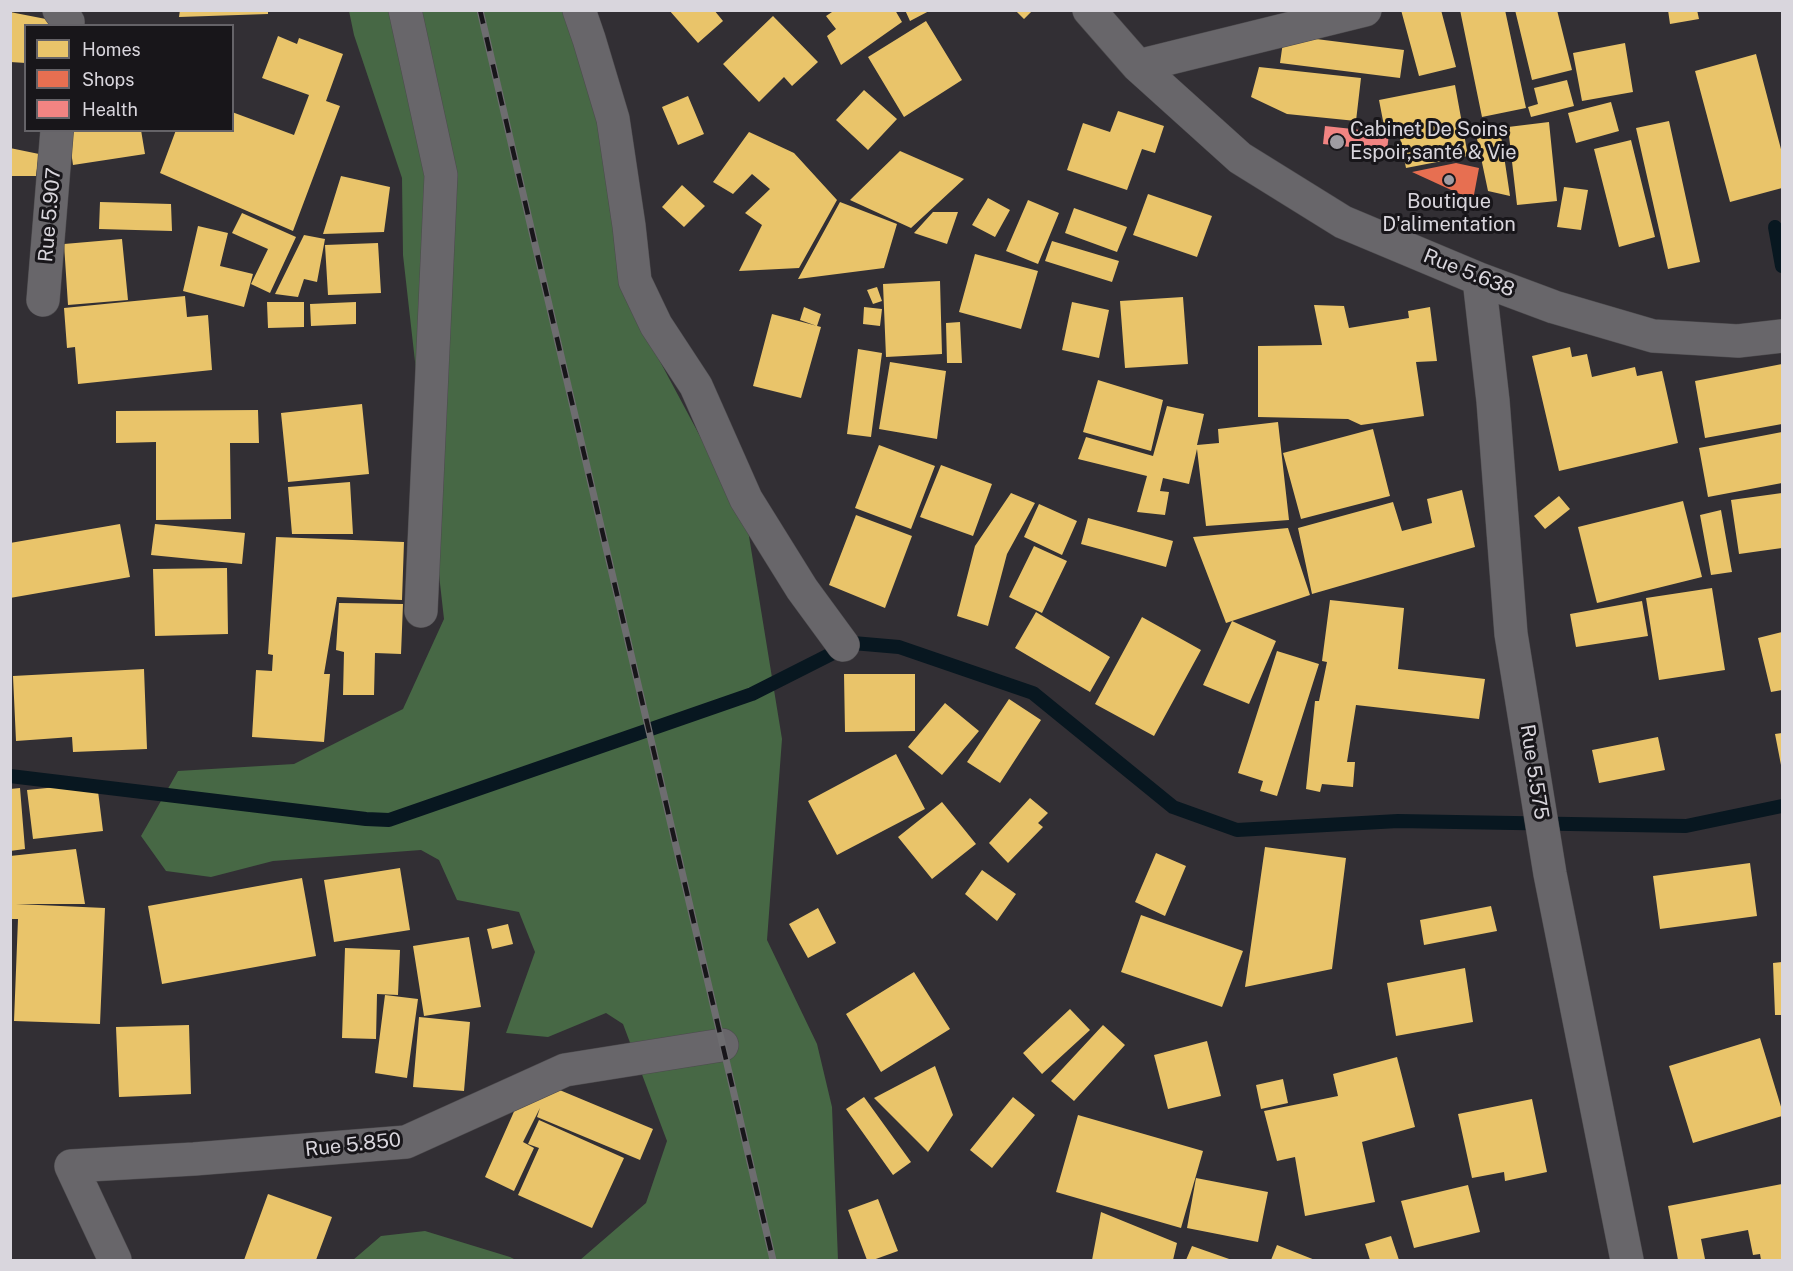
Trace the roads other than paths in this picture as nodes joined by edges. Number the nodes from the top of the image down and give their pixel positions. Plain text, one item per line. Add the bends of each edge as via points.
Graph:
1 (59, 10) edge
2 (405, 10) edge
3 (579, 10) edge
4 (1089, 10) edge
5 (1365, 10) edge
6 (68, 24) edge
7 (1138, 66) junction
8 (57, 132) edge
9 (1479, 279) junction
10 (43, 300) dead end
11 (1782, 336) edge
12 (422, 611) dead end
13 (843, 645) dead end
14 (722, 1045) dead end
15 (115, 1260) edge
16 (1627, 1260) edge

1 - 6 street
2 - 12 street via 441,175
3 - 13 street via 613,119 634,281 656,325 696,386 746,499 802,589
4 - 7 street, Rue 5.638
5 - 7 street
7 - 9 street, Rue 5.638 via 1240,158 1343,222
8 - 10 street, Rue 5.907
9 - 11 street, Rue 5.638 via 1554,307 1653,336 1738,341
9 - 16 street, Rue 5.575 via 1511,634 1551,874
14 - 15 street, Rue 5.850 via 565,1070 406,1142 71,1167

